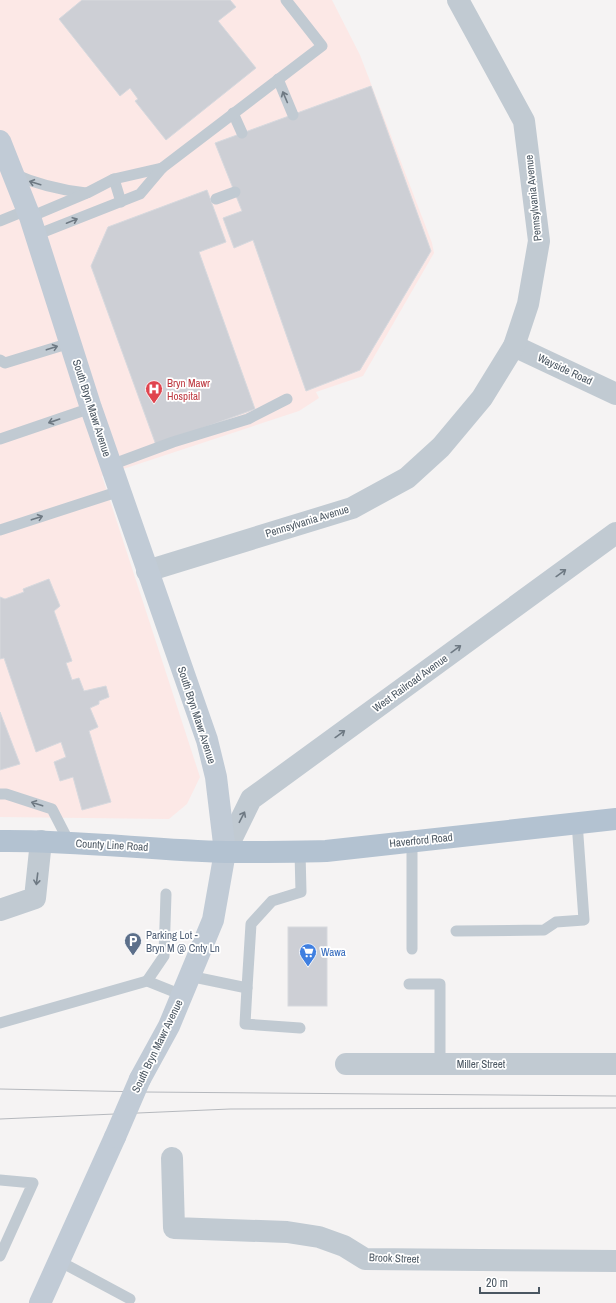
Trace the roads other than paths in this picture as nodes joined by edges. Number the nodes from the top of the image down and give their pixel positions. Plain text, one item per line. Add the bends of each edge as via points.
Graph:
1 (286, 0) edge
2 (458, 0) edge
3 (278, 79) junction
4 (233, 113) junction
5 (292, 115) dead end
6 (242, 133) dead end
7 (0, 142) edge
8 (162, 168) junction
9 (13, 174) junction
10 (114, 179) junction
11 (235, 192) dead end
12 (87, 193) junction
13 (216, 199) dead end
14 (121, 202) junction
15 (0, 221) edge
16 (31, 221) junction
17 (70, 343) junction
18 (514, 346) junction
19 (0, 360) edge
20 (616, 394) edge
21 (287, 399) dead end
22 (91, 408) junction
23 (0, 439) edge
24 (111, 466) junction
25 (120, 491) junction
26 (0, 530) edge
27 (616, 533) edge
28 (147, 571) junction
29 (0, 794) edge
30 (616, 819) edge
31 (577, 822) junction
32 (0, 841) edge
33 (41, 841) junction
34 (412, 841) junction
35 (69, 842) junction
36 (224, 852) junction
37 (300, 852) junction
38 (166, 894) dead end
39 (0, 910) edge
40 (456, 931) dead end
41 (412, 949) dead end
42 (147, 981) junction
43 (409, 984) dead end
44 (186, 985) junction
45 (247, 988) junction
46 (0, 1022) edge
47 (300, 1028) dead end
48 (346, 1064) dead end
49 (440, 1064) junction
50 (616, 1064) edge
51 (172, 1158) dead end
52 (0, 1180) edge
53 (0, 1256) edge
54 (59, 1260) junction
55 (616, 1261) edge
56 (130, 1299) dead end
57 (40, 1303) edge

1 - 3 lane via 322,46
2 - 18 street, Pennsylvania Avenue via 524,121 539,241 528,304
3 - 4 lane
5 -> 3 lane
4 - 6 lane
4 - 8 lane
7 - 9 main road, South Bryn Mawr Avenue
8 - 10 lane
8 - 14 lane via 140,194
12 -> 9 lane via 32,183
9 - 16 main road, South Bryn Mawr Avenue
10 - 12 lane
10 - 14 lane
11 - 13 lane
12 - 16 lane
16 -> 14 lane
15 - 16 lane
16 - 17 main road, South Bryn Mawr Avenue
19 -> 17 lane via 5,363
17 - 22 main road, South Bryn Mawr Avenue
18 - 20 street, Wayside Road
18 - 28 street, Pennsylvania Avenue via 482,398 441,447 406,478 352,508
21 - 24 lane via 248,419 173,442
22 -> 23 lane
22 - 24 main road, South Bryn Mawr Avenue
24 - 25 main road, South Bryn Mawr Avenue
26 -> 25 lane
25 - 28 main road, South Bryn Mawr Avenue
36 -> 27 street, West Railroad Avenue via 251,799
28 - 36 main road, South Bryn Mawr Avenue via 207,740 216,777
35 -> 29 lane via 52,809
30 - 31 main road, Haverford Road
31 - 34 main road, Haverford Road
31 - 40 lane via 584,920 556,922 544,930
32 - 33 main road, County Line Road
33 - 35 main road, County Line Road
33 -> 39 street via 34,898
34 - 37 main road, Haverford Road
34 - 41 lane
35 - 36 main road, County Line Road
36 - 37 main road, Haverford Road
36 - 44 main road, South Bryn Mawr Avenue via 213,920
37 - 45 lane via 301,892 272,902 251,924
38 - 42 lane via 164,956
42 - 44 lane
42 - 46 lane
43 - 49 lane via 440,984
44 - 45 lane
44 - 54 main road, South Bryn Mawr Avenue, bridge via 169,1026 140,1079
45 - 47 lane via 245,1024
48 - 49 street, Miller Street
49 - 50 street, Miller Street
51 - 55 street, Brook Street via 174,1228 287,1232 319,1236 365,1258
52 - 53 lane via 33,1184
54 - 56 lane
54 - 57 main road, South Bryn Mawr Avenue

